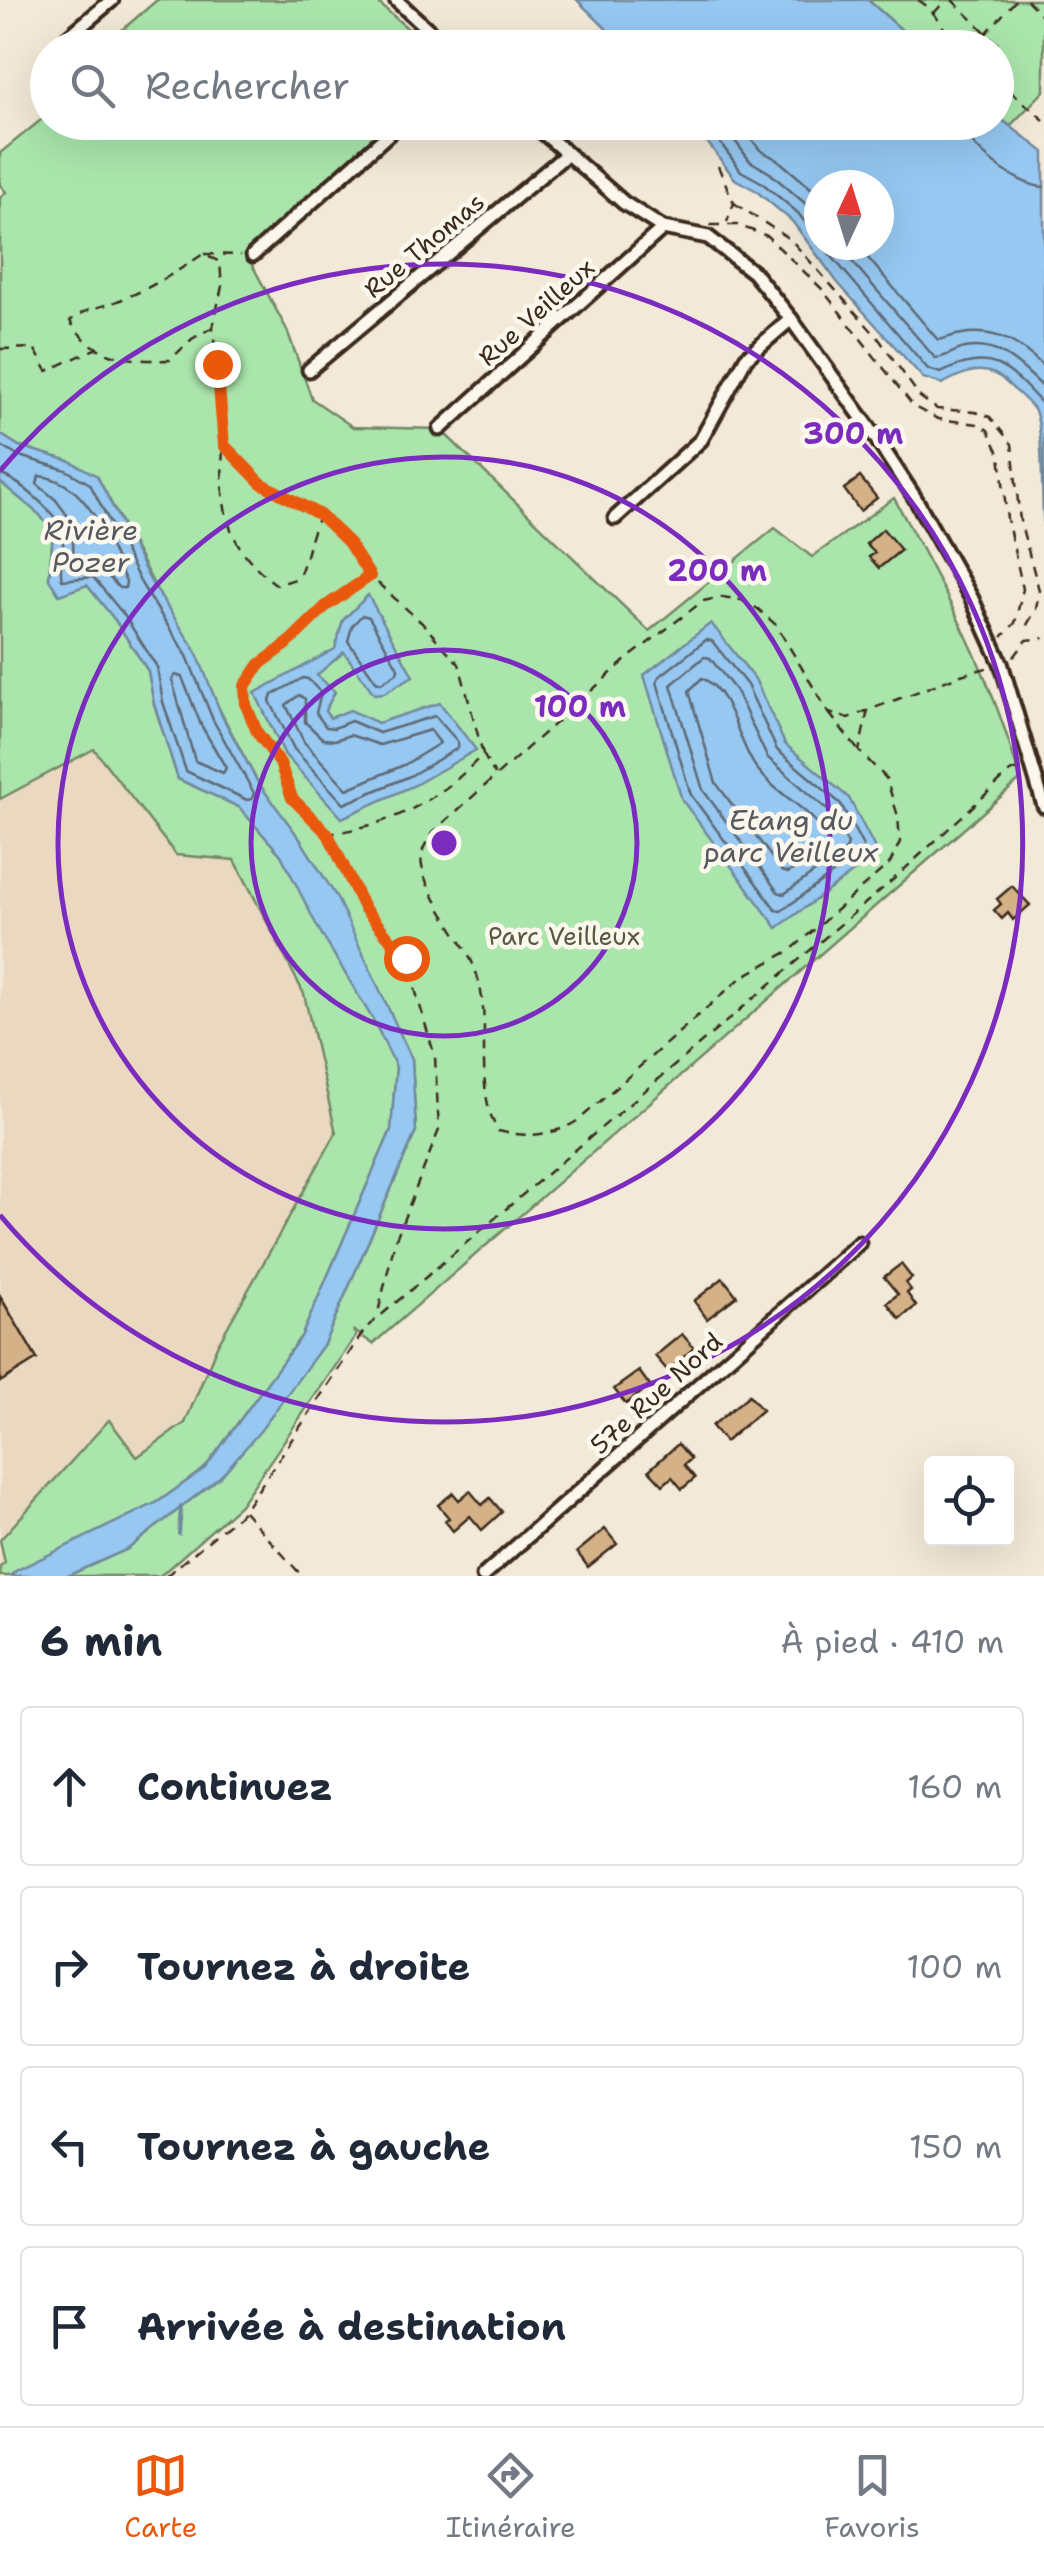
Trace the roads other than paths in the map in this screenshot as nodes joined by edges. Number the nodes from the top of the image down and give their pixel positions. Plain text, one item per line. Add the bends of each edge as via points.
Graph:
1 (112, 0) edge
2 (396, 0) edge
3 (76, 30) edge
4 (428, 30) edge
5 (382, 140) edge
6 (551, 140) edge
7 (567, 154) junction
8 (663, 228) junction
9 (253, 255) road end
10 (791, 320) junction
11 (309, 370) dead end
12 (440, 429) dead end
13 (615, 518) dead end
14 (1044, 806) edge
15 (859, 1244) dead end
16 (484, 1576) edge

1 - 3 street
2 - 4 street
5 - 9 street
6 - 7 street
7 - 8 street
7 - 11 street, Rue Thomas
8 - 10 street via 708,237 754,274
8 - 12 street, Rue Veilleux
10 - 13 street via 746,358 702,440
10 - 14 street via 906,483 972,599 1000,663
15 - 16 street, 57e Rue Nord

